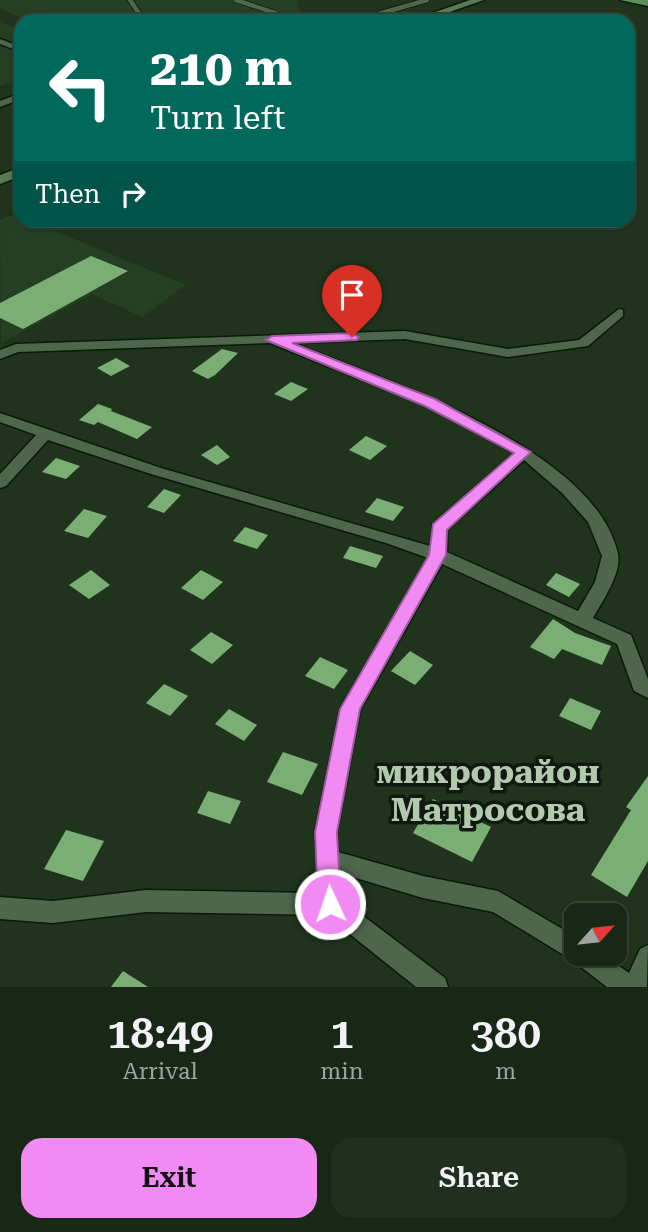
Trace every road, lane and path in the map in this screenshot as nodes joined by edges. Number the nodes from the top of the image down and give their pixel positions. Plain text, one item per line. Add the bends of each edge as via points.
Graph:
1 (130, 0) edge
2 (236, 0) edge
3 (427, 0) edge
4 (479, 0) edge
5 (625, 0) edge
6 (648, 3) edge
7 (140, 14) edge
8 (278, 14) edge
9 (381, 14) edge
10 (436, 14) edge
11 (619, 313) dead end
12 (272, 340) junction
13 (0, 355) edge
14 (0, 417) edge
15 (45, 434) junction
16 (524, 452) junction
17 (0, 483) edge
18 (438, 555) junction
19 (582, 621) junction
20 (648, 690) edge
21 (327, 859) junction
22 (330, 904) junction
23 (0, 908) edge
24 (564, 943) edge
25 (648, 957) edge
26 (598, 966) edge
27 (436, 987) edge
28 (628, 987) edge
29 (635, 987) edge

1 - 7 lane
2 - 8 lane
3 - 9 lane
4 - 10 main road
5 - 6 main road
11 - 12 street via 583,343 508,353 405,335
12 - 13 street via 16,348
12 - 16 street via 430,402
14 - 15 street
15 - 17 street
15 - 18 street
16 - 18 street via 439,528
16 - 19 street via 568,489 595,520 610,556 604,582
18 - 19 street
18 - 21 street via 350,709 326,832
19 - 20 street via 625,640 641,685
21 - 22 street
21 - 24 street via 423,887 498,902
22 - 23 street via 145,901 52,912
22 - 27 street
25 - 29 street
26 - 28 street

